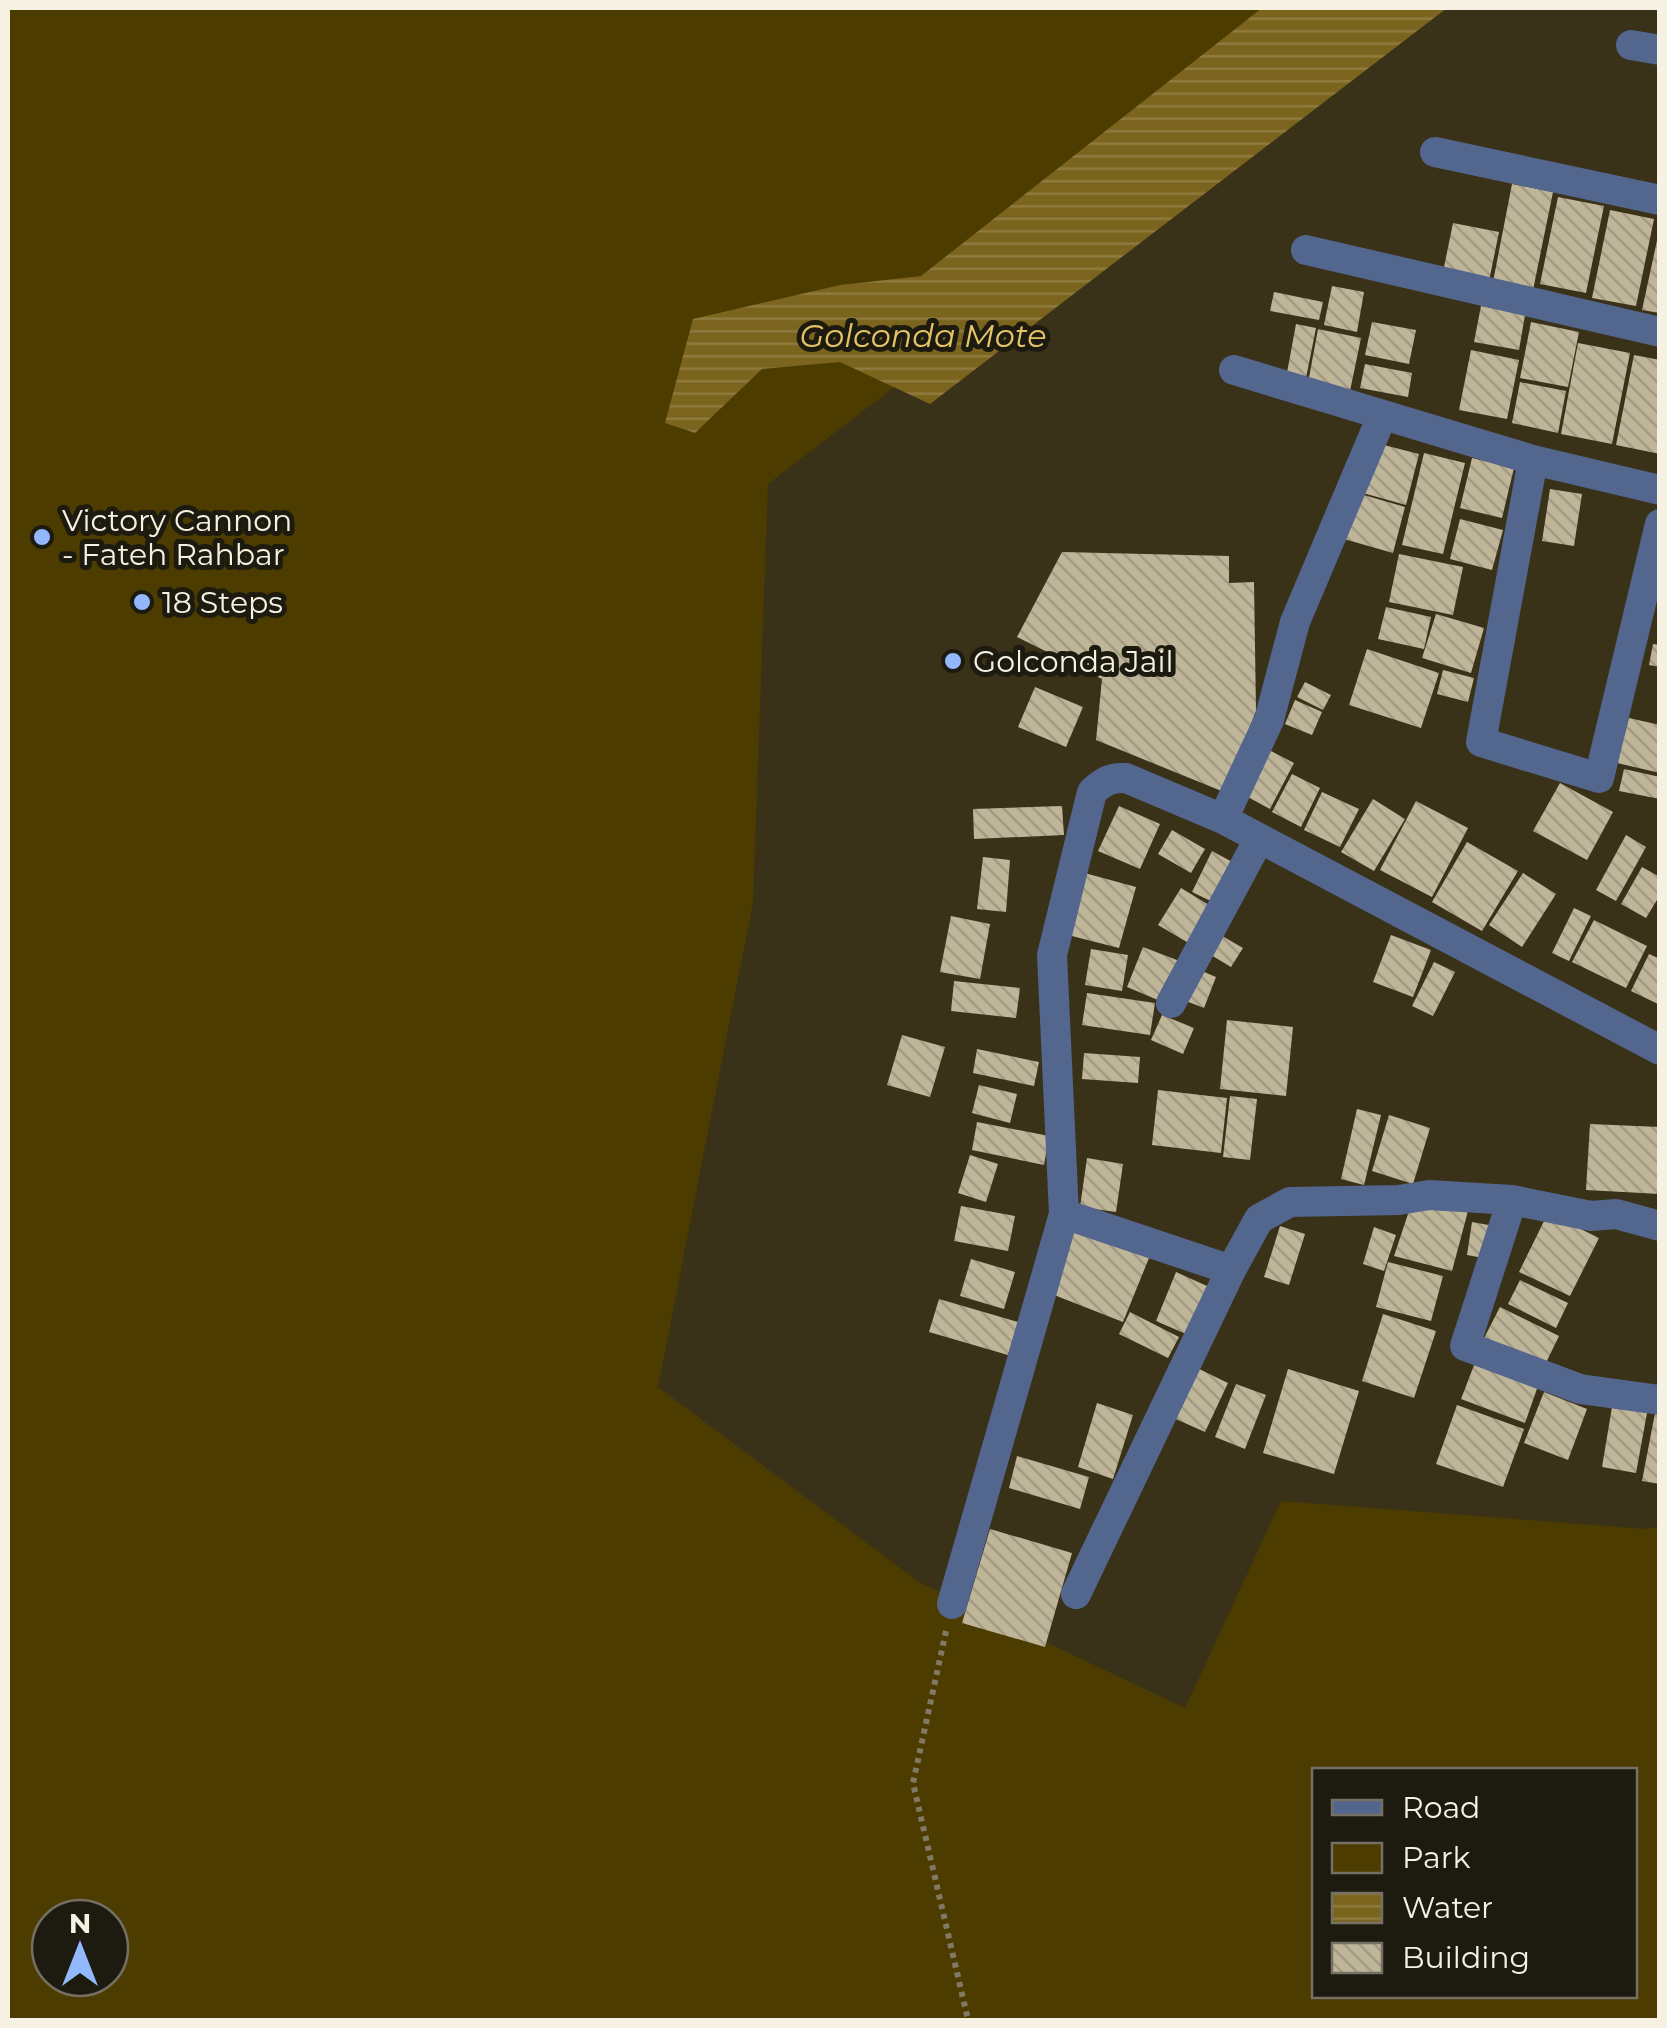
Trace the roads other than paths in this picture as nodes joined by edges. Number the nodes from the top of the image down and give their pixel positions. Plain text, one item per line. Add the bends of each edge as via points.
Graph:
1 (1435, 152) dead end
2 (1660, 200) edge
3 (1306, 250) dead end
4 (1660, 332) edge
5 (1234, 370) dead end
6 (1382, 416) junction
7 (1534, 460) junction
8 (1660, 490) edge
9 (1660, 524) edge
10 (1222, 818) junction
11 (1258, 839) junction
12 (1170, 1003) dead end
13 (1660, 1050) edge
14 (1512, 1200) junction
15 (1064, 1214) junction
16 (1660, 1226) edge
17 (1231, 1270) junction
18 (1660, 1400) edge
19 (1076, 1594) dead end
20 (952, 1604) road end

1 - 2 street
3 - 4 street
5 - 6 street
6 - 7 street
6 - 10 street via 1295,622 1269,720
7 - 8 street
7 - 9 street via 1482,742 1599,778
10 - 11 street
10 - 15 street via 1126,778 1112,777 1092,792 1052,955
11 - 12 street
11 - 13 street
14 - 16 street
14 - 17 street via 1430,1195 1290,1202 1259,1219
14 - 18 street via 1465,1346 1580,1389
15 - 17 street
15 - 20 street
17 - 19 street

